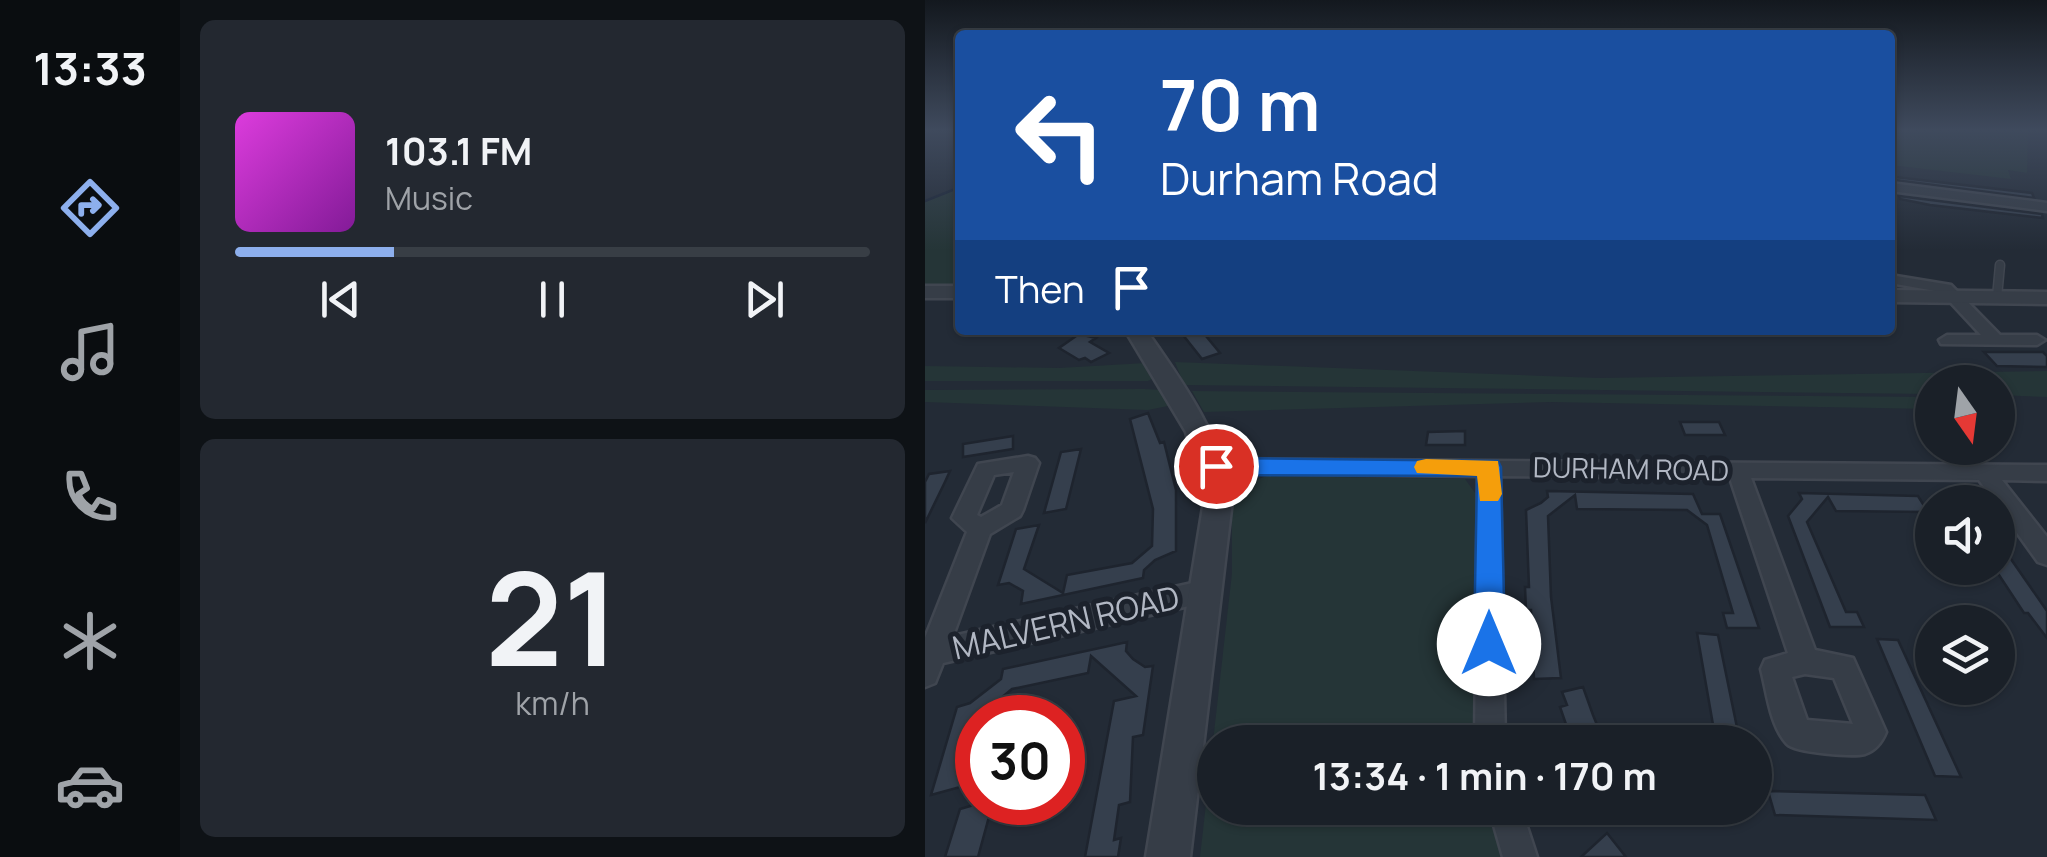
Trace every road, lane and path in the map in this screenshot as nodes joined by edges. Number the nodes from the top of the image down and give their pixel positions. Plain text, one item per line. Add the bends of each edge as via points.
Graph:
1 (1895, 188) edge
2 (2047, 207) edge
3 (2000, 265) dead end
4 (1895, 280) edge
5 (925, 292) edge
6 (955, 292) edge
7 (1895, 296) edge
8 (1954, 297) junction
9 (1997, 297) junction
10 (2047, 298) edge
11 (1138, 335) edge
12 (1947, 340) dead end
13 (1996, 340) junction
14 (2037, 340) dead end
15 (1216, 466) junction
16 (1489, 467) junction
17 (1738, 470) junction
18 (1985, 473) junction
19 (2047, 473) edge
20 (980, 529) dead end
21 (2047, 555) edge
22 (1206, 591) junction
23 (928, 661) edge
24 (1805, 662) dead end
25 (1490, 725) edge
26 (1510, 825) edge
27 (1168, 857) edge
28 (1520, 857) edge

1 - 2 street
3 - 9 lane
4 - 8 street via 1946,288
5 - 6 street
7 - 8 street
8 - 9 street
8 - 13 street
9 - 10 street
11 - 15 street
12 - 13 street
13 - 14 street
15 - 16 street, DURHAM ROAD
15 - 22 street via 1219,501
16 - 17 street, DURHAM ROAD
16 - 25 street
17 - 18 street, DURHAM ROAD
17 - 24 street
18 - 19 street, DURHAM ROAD
18 - 21 street
20 - 23 street
22 - 23 street, MALVERN ROAD
22 - 27 street
26 - 28 street

